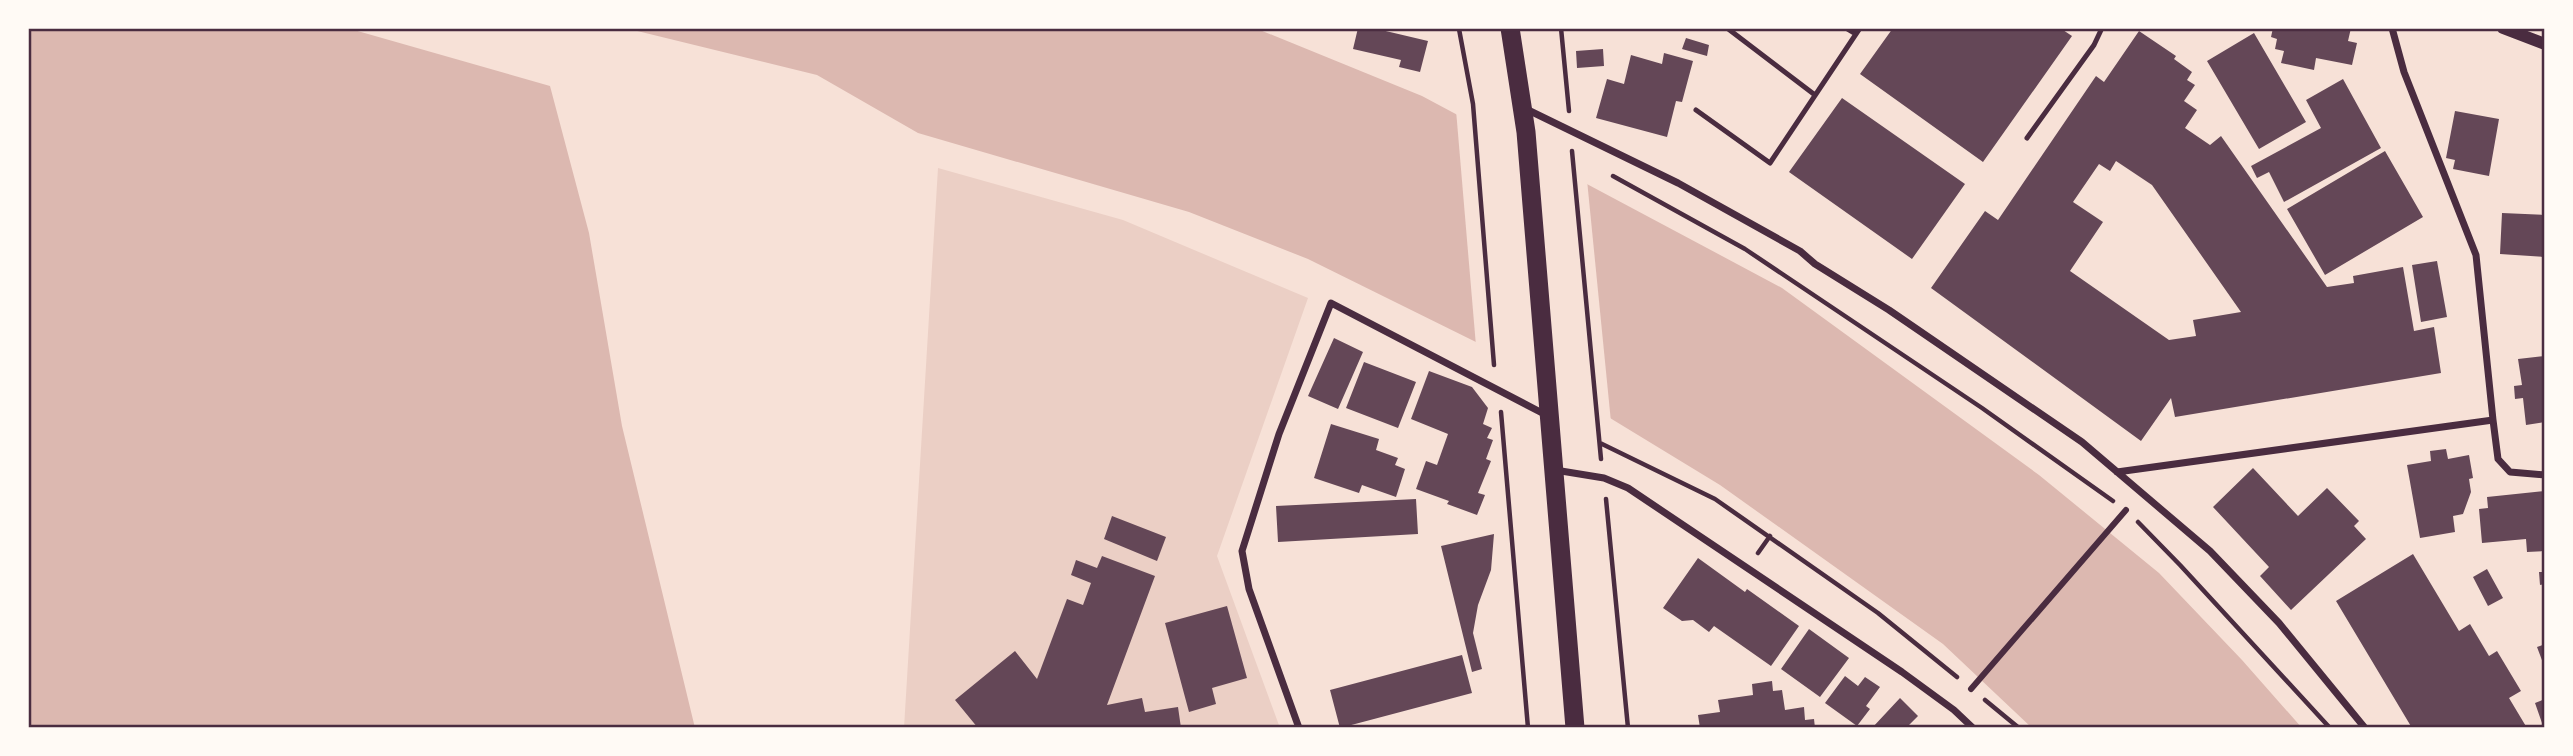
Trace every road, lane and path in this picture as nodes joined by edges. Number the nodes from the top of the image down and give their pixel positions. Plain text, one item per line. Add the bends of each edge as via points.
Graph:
1 (1460, 28) edge
2 (1510, 28) edge
3 (1561, 28) edge
4 (1727, 28) edge
5 (1846, 28) edge
6 (1860, 28) edge
7 (2102, 28) edge
8 (2392, 28) edge
9 (2503, 28) edge
10 (1856, 34) junction
11 (2545, 44) edge
12 (1815, 95) junction
13 (1522, 107) junction
14 (1696, 110) dead end
15 (1571, 130) junction
16 (2027, 138) dead end
17 (1611, 148) junction
18 (1499, 390) junction
19 (1549, 407) junction
20 (2493, 420) junction
21 (1599, 443) junction
22 (1553, 470) junction
23 (2117, 472) junction
24 (2545, 475) edge
25 (1604, 478) junction
26 (2126, 510) junction
27 (1973, 687) junction
28 (1299, 728) edge
29 (1528, 728) edge
30 (1575, 728) edge
31 (1628, 728) edge
32 (1973, 728) edge
33 (2020, 728) edge
34 (2330, 728) edge
35 (2365, 728) edge

1 - 18 path via 1473,104
2 - 13 highway
3 - 15 path
4 - 12 lane
5 - 10 lane
6 - 10 lane
7 - 16 lane
8 - 20 street via 2404,72 2476,255
9 - 11 street
10 - 12 lane
12 - 14 lane via 1770,163
13 - 15 street
13 - 19 highway
15 - 17 street
15 - 21 path
17 - 23 street via 1800,251 2071,435
17 - 26 path via 1606,172 1745,249
18 - 19 street
18 - 28 street via 1331,303 1279,434 1242,551 1249,589
18 - 29 path
19 - 22 highway
20 - 23 street
20 - 24 street via 2498,459 2510,472
21 - 25 path
21 - 27 path via 1715,499
22 - 25 street
22 - 30 highway
23 - 35 street via 2218,560 2279,623
25 - 31 path
25 - 32 street via 1628,488 1891,665
26 - 27 street
26 - 34 path
27 - 33 path

